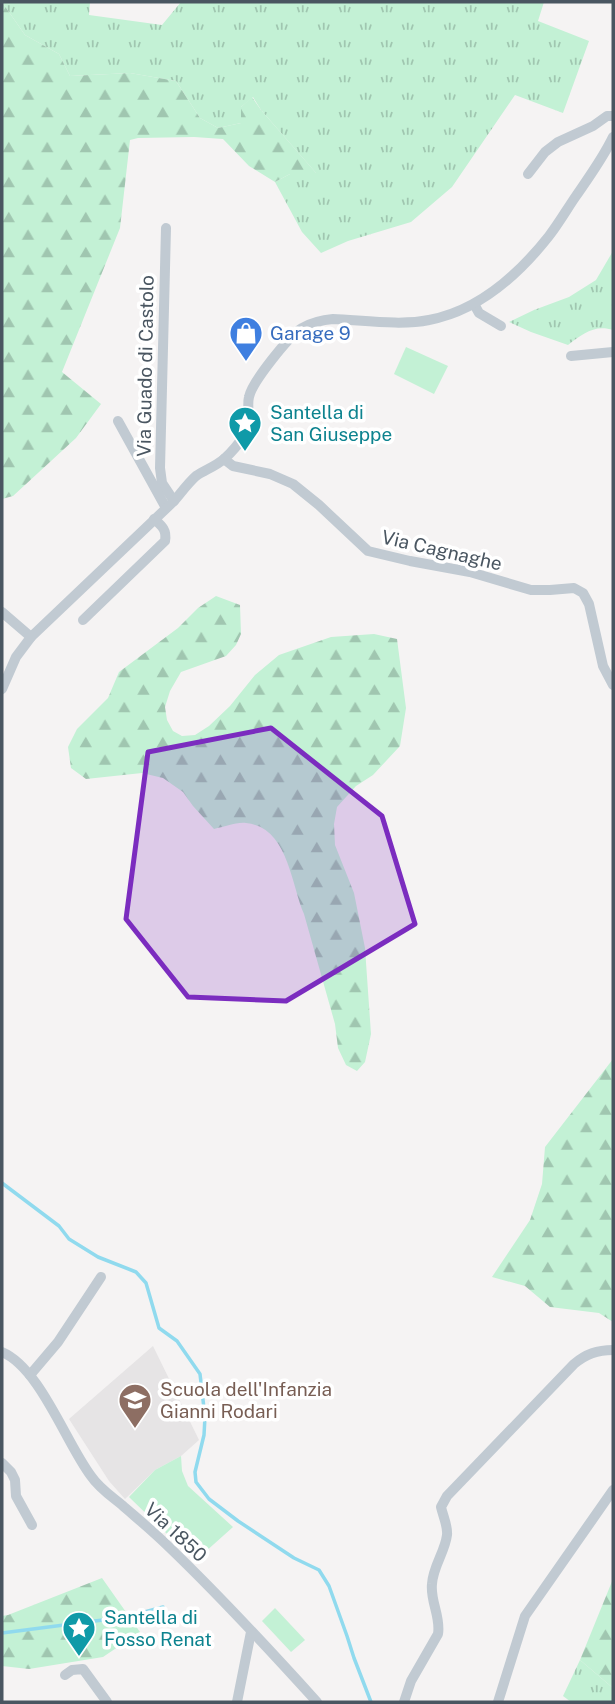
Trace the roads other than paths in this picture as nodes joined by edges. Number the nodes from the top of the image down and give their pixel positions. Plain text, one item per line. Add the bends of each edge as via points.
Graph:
1 (613, 116) edge
2 (613, 137) edge
3 (528, 174) dead end
4 (166, 228) dead end
5 (474, 304) junction
6 (501, 326) dead end
7 (613, 352) edge
8 (571, 356) dead end
9 (118, 421) dead end
10 (225, 459) junction
11 (170, 504) junction
12 (153, 520) junction
13 (2, 612) edge
14 (83, 620) dead end
15 (31, 637) junction
16 (613, 685) edge
17 (2, 689) edge
18 (101, 1277) dead end
19 (613, 1350) edge
20 (2, 1352) edge
21 (30, 1375) junction
22 (2, 1463) edge
23 (613, 1490) edge
24 (32, 1525) dead end
25 (251, 1632) junction
26 (65, 1675) dead end
27 (106, 1701) edge
28 (237, 1702) edge
29 (317, 1702) edge
30 (404, 1702) edge
31 (498, 1702) edge

1 - 3 street via 558,142
2 - 5 street via 549,236 495,290
4 - 11 street, Via Guado di Castolo via 160,468
5 - 6 street via 478,313
5 - 10 street via 429,320 333,319 302,328 252,388 247,430
7 - 8 street
9 - 11 street
10 - 11 street via 195,477
10 - 16 street, Via Cagnaghe via 233,466 293,484 368,551 531,590 574,588 583,593
11 - 12 street
12 - 14 street via 162,526 165,541
12 - 15 street
13 - 15 street
15 - 17 street
18 - 21 street
19 - 30 street via 591,1353 574,1364 447,1496 441,1507 447,1534 431,1585 438,1634
20 - 21 street, Via 1850
21 - 25 street, Via 1850 via 92,1477 168,1546
22 - 24 street via 16,1480 16,1496
23 - 31 street via 526,1616
25 - 28 street
25 - 29 street, Via 1850
26 - 27 street via 83,1669

